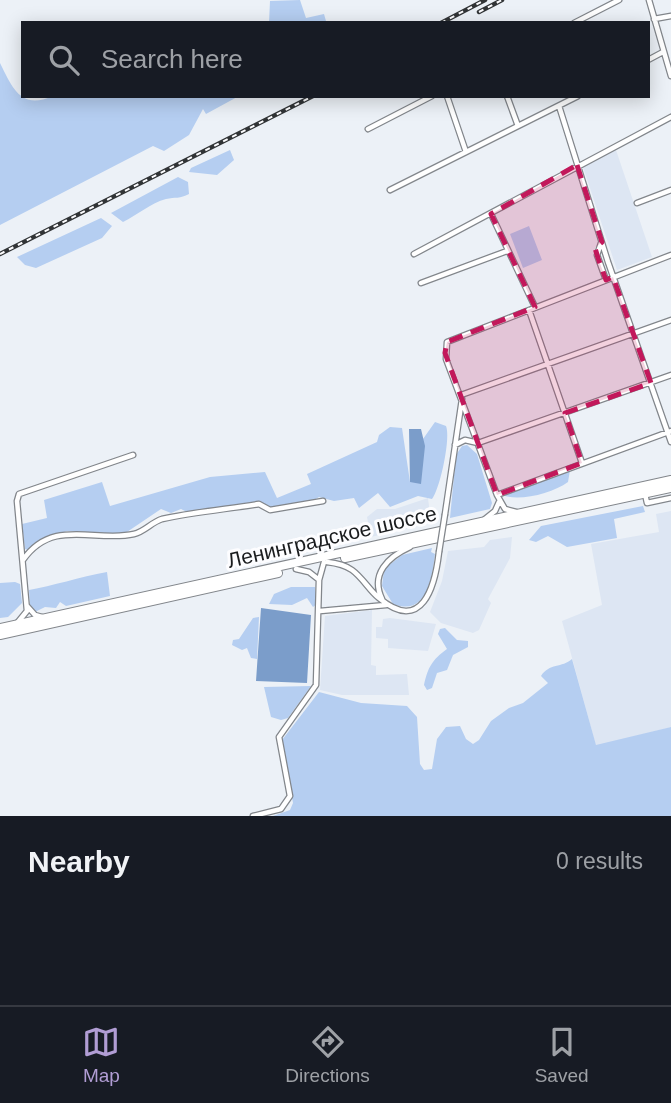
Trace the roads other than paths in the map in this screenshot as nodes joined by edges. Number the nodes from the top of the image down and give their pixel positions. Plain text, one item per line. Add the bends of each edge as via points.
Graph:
1 (619, 0) edge
2 (649, 0) edge
3 (671, 16) edge
4 (654, 19) junction
5 (578, 21) edge
6 (663, 52) junction
7 (650, 59) edge
8 (671, 76) edge
9 (428, 98) edge
10 (448, 98) edge
11 (508, 98) edge
12 (574, 98) edge
13 (559, 106) junction
14 (671, 117) edge
15 (518, 127) junction
16 (368, 129) dead end
17 (466, 152) junction
18 (577, 165) junction
19 (390, 190) dead end
20 (671, 190) edge
21 (637, 203) dead end
22 (491, 214) junction
23 (602, 242) junction
24 (507, 251) junction
25 (414, 254) dead end
26 (671, 255) edge
27 (613, 277) junction
28 (606, 280) junction
29 (421, 283) dead end
30 (535, 307) junction
31 (528, 310) junction
32 (671, 320) edge
33 (634, 333) junction
34 (548, 363) junction
35 (671, 375) edge
36 (650, 383) junction
37 (461, 396) junction
38 (565, 413) junction
39 (669, 431) edge
40 (671, 442) edge
41 (478, 443) junction
42 (454, 446) junction
43 (133, 455) dead end
44 (582, 463) junction
45 (670, 482) edge
46 (645, 494) junction
47 (497, 495) junction
48 (671, 498) edge
49 (323, 500) dead end
50 (524, 512) junction
51 (476, 522) junction
52 (427, 540) junction
53 (23, 560) junction
54 (326, 562) junction
55 (296, 569) junction
56 (319, 580) junction
57 (386, 604) junction
58 (27, 606) junction
59 (320, 611) junction
60 (50, 617) junction
61 (13, 625) junction
62 (0, 628) edge
63 (0, 635) edge
64 (253, 816) edge

1 - 5 street
2 - 4 street
3 - 4 street
4 - 6 street
6 - 7 street
6 - 8 street
9 - 16 street
10 - 17 street
11 - 15 street
12 - 13 street
13 - 15 street
13 - 18 street
14 - 18 street
15 - 17 street
17 - 19 street
18 - 22 street
18 - 23 street
20 - 21 street
22 - 24 street
22 - 25 street
23 - 27 street
23 - 28 street via 597,251
24 - 29 street
24 - 30 street
26 - 27 street
27 - 28 street
27 - 33 street
28 - 30 street
30 - 31 street
31 - 34 street
31 - 37 street via 450,340 444,354
32 - 33 street
33 - 34 street
33 - 36 street
34 - 37 street
34 - 38 street
35 - 36 street
36 - 38 street
36 - 39 street
37 - 41 street
37 - 42 street
38 - 41 street
38 - 44 street
39 - 40 street
39 - 44 street
41 - 42 street via 465,440
41 - 47 street
42 - 57 street, bridge via 433,587 424,603 407,610
43 - 53 street via 21,491 17,501
44 - 47 street
45 - 46 highway, Ленинградское шоссе
45 - 50 highway, Ленинградское шоссе
46 - 48 street via 647,503
46 - 52 highway, Ленинградское шоссе
47 - 50 street via 505,509
47 - 51 street via 495,511
49 - 53 street via 270,510 259,504 160,519 137,534 63,536 43,542
50 - 51 highway, Ленинградское шоссе
51 - 60 highway, Ленинградское шоссе
52 - 54 highway, Ленинградское шоссе
52 - 57 street via 399,552 384,565 377,584
53 - 58 street
54 - 55 highway, Ленинградское шоссе
54 - 56 street
54 - 57 street via 354,571
55 - 56 street
55 - 63 highway, Ленинградское шоссе
56 - 59 street
57 - 59 street
58 - 60 street via 35,615
58 - 61 street via 23,618
59 - 64 street via 316,685 279,737 288,804
60 - 61 highway, Ленинградское шоссе
61 - 62 highway, Ленинградское шоссе

